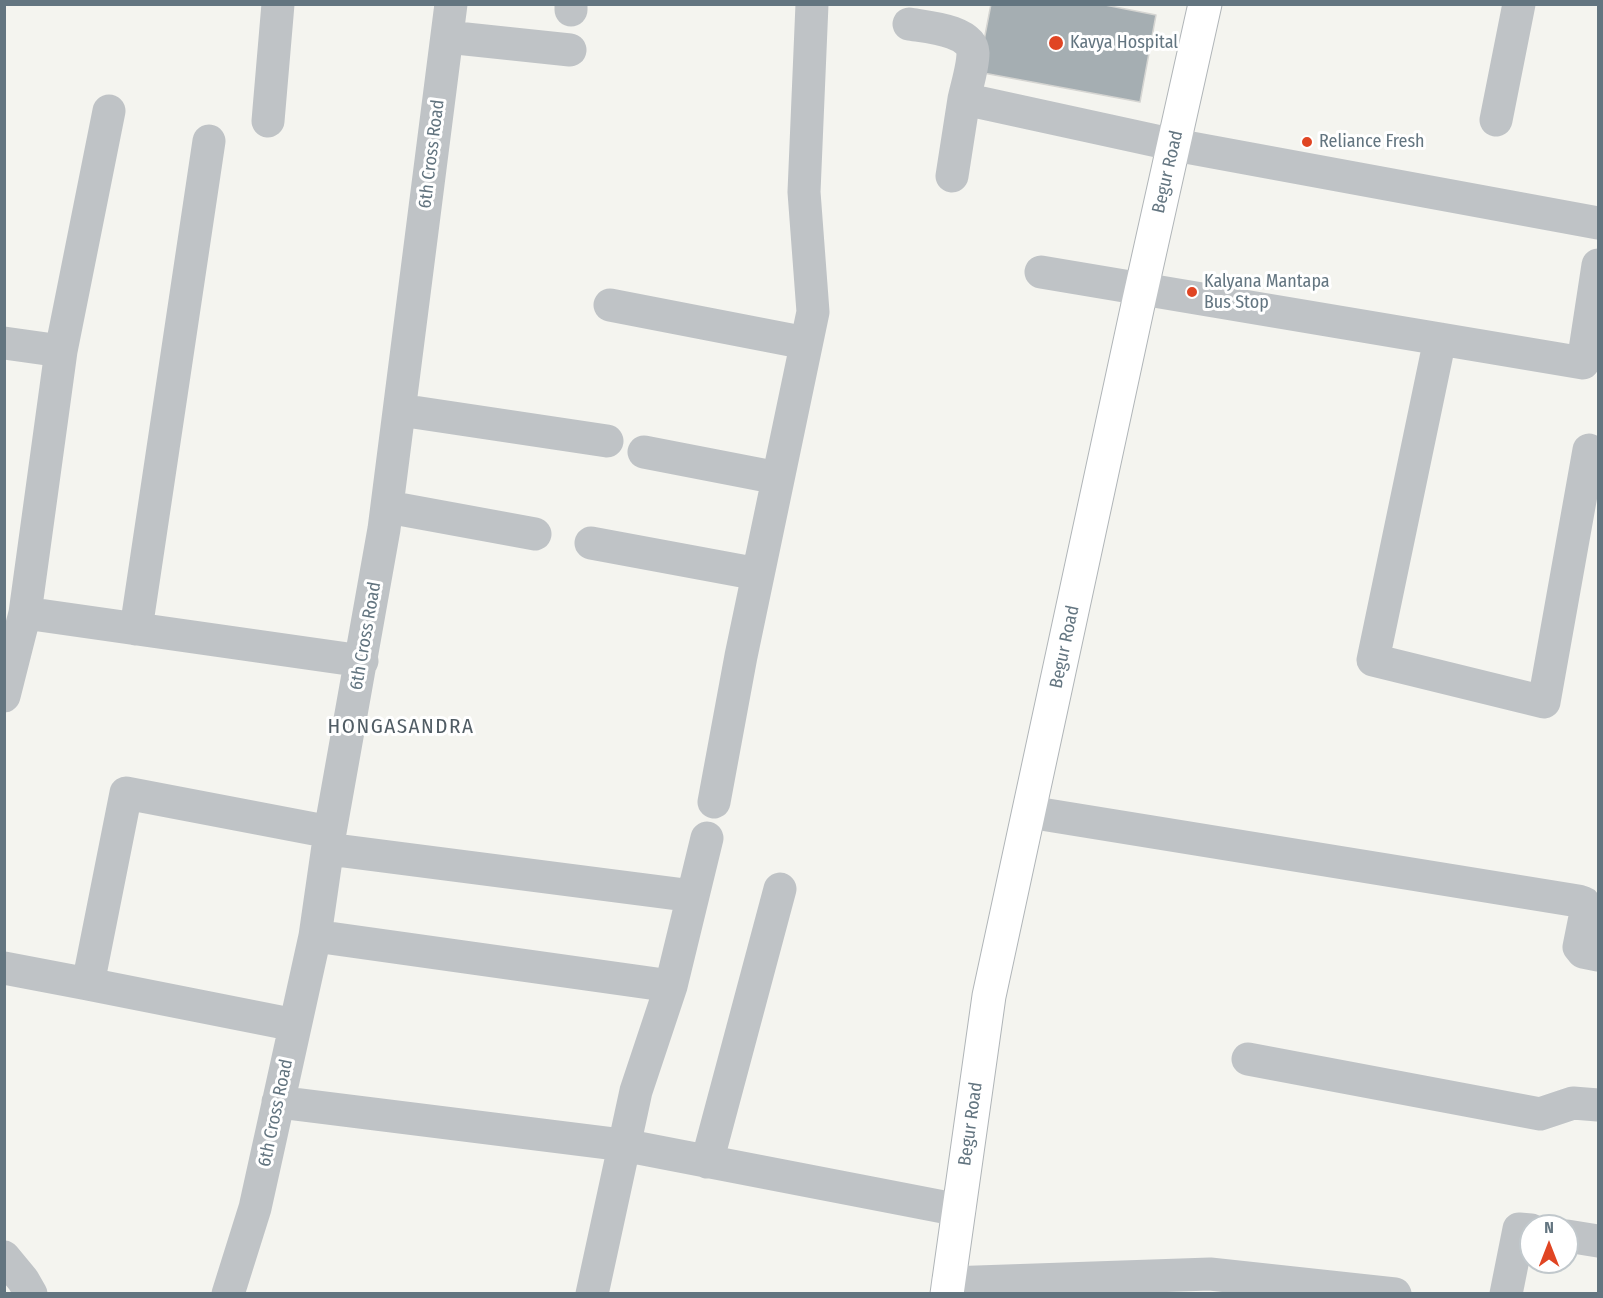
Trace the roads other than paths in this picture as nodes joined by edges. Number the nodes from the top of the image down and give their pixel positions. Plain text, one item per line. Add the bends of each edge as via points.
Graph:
1 (278, 4) edge
2 (451, 4) edge
3 (812, 4) edge
4 (1205, 4) edge
5 (1519, 4) edge
6 (909, 24) dead end
7 (447, 37) junction
8 (570, 50) dead end
9 (964, 99) junction
10 (109, 111) dead end
11 (1496, 120) dead end
12 (268, 121) dead end
13 (209, 141) dead end
14 (1175, 145) junction
15 (952, 176) dead end
16 (1599, 223) edge
17 (1599, 265) edge
18 (1041, 272) dead end
19 (1141, 288) junction
20 (610, 305) dead end
21 (1440, 339) junction
22 (4, 343) edge
23 (806, 343) junction
24 (61, 351) junction
25 (400, 410) junction
26 (607, 441) dead end
27 (1589, 450) dead end
28 (644, 452) dead end
29 (778, 478) junction
30 (388, 507) junction
31 (535, 534) dead end
32 (591, 543) dead end
33 (758, 574) junction
34 (24, 613) junction
35 (136, 629) junction
36 (362, 661) junction
37 (4, 696) edge
38 (714, 802) dead end
39 (1029, 812) junction
40 (707, 838) dead end
41 (329, 840) junction
42 (780, 889) dead end
43 (693, 896) junction
44 (315, 936) junction
45 (1599, 956) edge
46 (4, 969) edge
47 (88, 984) junction
48 (671, 986) junction
49 (295, 1025) junction
50 (1248, 1059) dead end
51 (278, 1102) junction
52 (1599, 1105) edge
53 (623, 1145) junction
54 (707, 1162) junction
55 (958, 1210) junction
56 (1519, 1229) edge
57 (1579, 1238) edge
58 (1599, 1241) edge
59 (4, 1257) edge
60 (948, 1288) edge
61 (32, 1293) edge
62 (228, 1293) edge
63 (592, 1293) edge
64 (1395, 1293) edge
65 (1506, 1293) edge

1 - 12 street
2 - 7 street, 6th Cross Road
3 - 23 street via 804,192 813,312
4 - 14 main road, Begur Road
5 - 11 street
6 - 9 street via 958,33 969,42 973,51
7 - 8 street
7 - 25 street, 6th Cross Road
9 - 14 street
9 - 15 street
10 - 24 street
13 - 35 street
14 - 16 street
14 - 19 main road, Begur Road
17 - 21 street via 1583,363
18 - 19 street
19 - 21 street
19 - 39 main road, Begur Road
20 - 23 street
21 - 27 street via 1373,660 1544,702
22 - 24 street
23 - 29 street
24 - 34 street
25 - 26 street
25 - 30 street, 6th Cross Road
28 - 29 street
29 - 33 street
30 - 31 street
30 - 36 street, 6th Cross Road
32 - 33 street
33 - 38 street
34 - 35 street
34 - 37 street
35 - 36 street
36 - 41 street, 6th Cross Road
39 - 45 street via 1578,901 1587,906 1579,947
39 - 55 main road, Begur Road via 989,996
40 - 43 street
41 - 43 street
41 - 44 street, 6th Cross Road
41 - 47 street via 126,793
42 - 54 street
43 - 48 street
44 - 48 street
44 - 49 street, 6th Cross Road
46 - 47 street
47 - 49 street
48 - 53 street via 636,1091
49 - 51 street, 6th Cross Road
50 - 52 street via 1540,1114 1573,1103
51 - 53 street
51 - 62 street, 6th Cross Road via 255,1208
53 - 54 street
53 - 63 street
54 - 55 street
55 - 60 main road, Begur Road
56 - 65 street
57 - 58 street
59 - 61 street
60 - 64 street via 1210,1274

